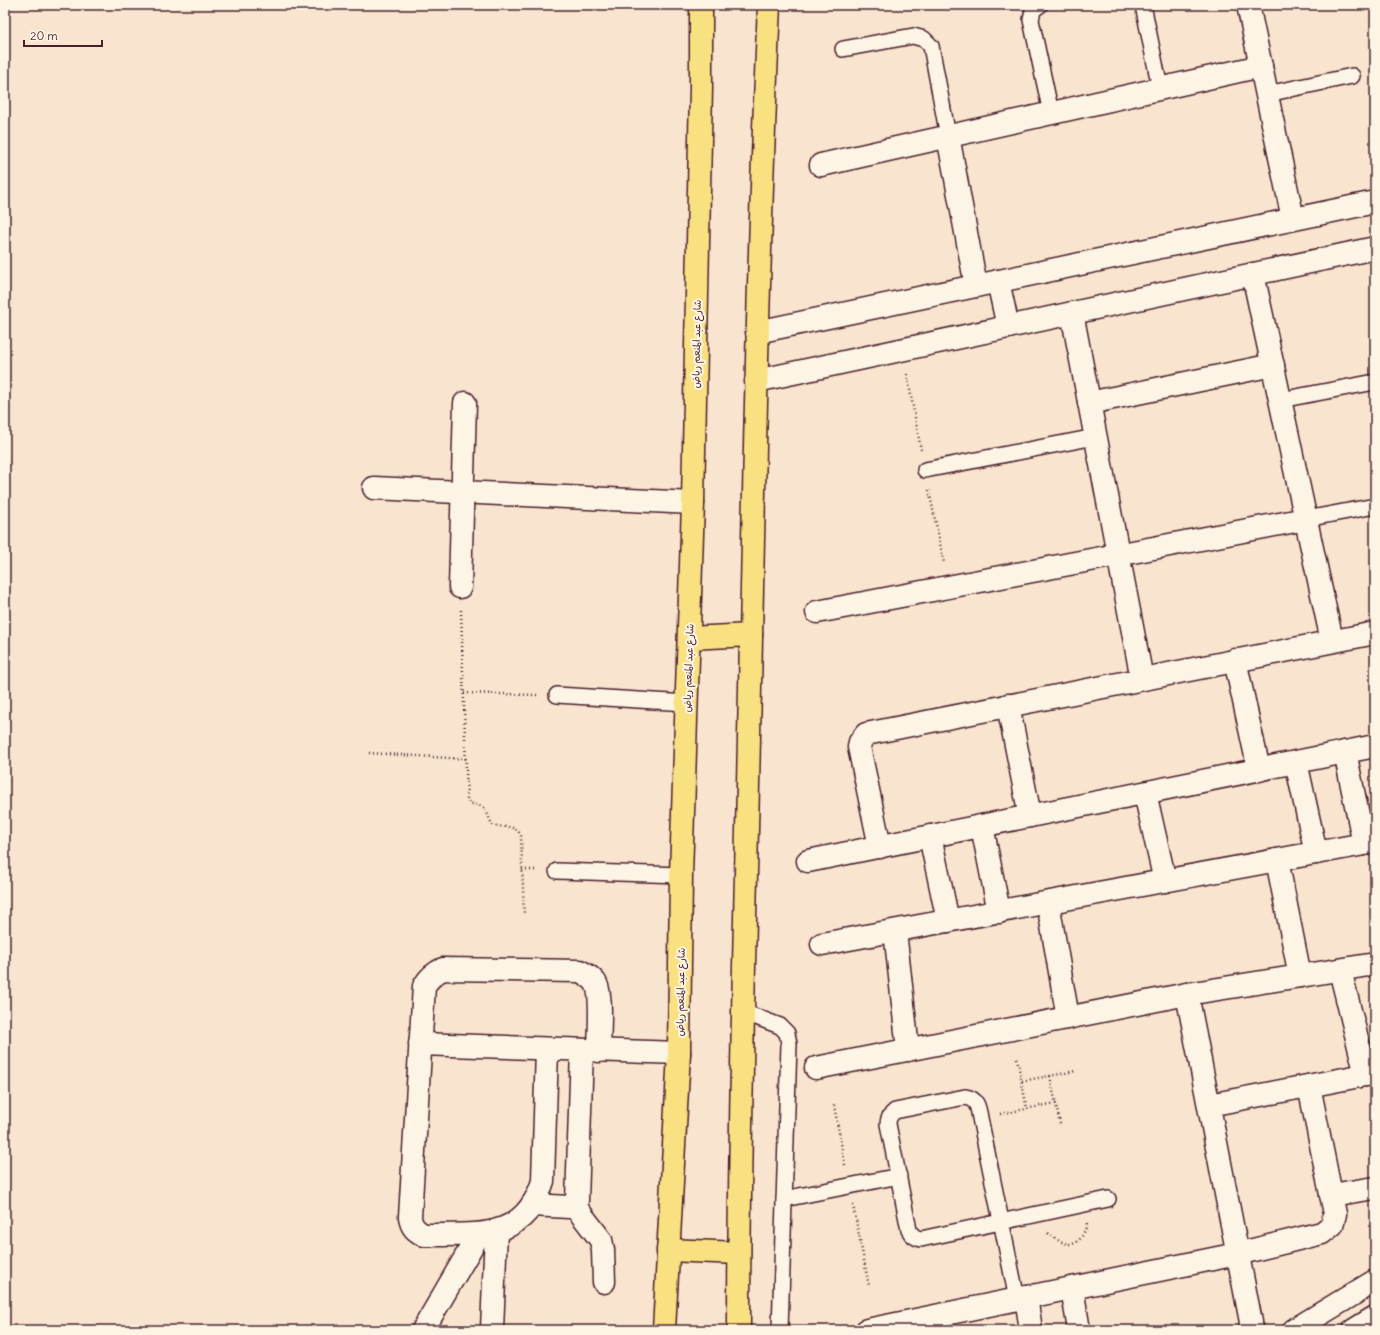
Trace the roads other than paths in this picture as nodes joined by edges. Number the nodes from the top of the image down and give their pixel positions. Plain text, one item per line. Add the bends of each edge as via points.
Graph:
1 (701, 5) edge
2 (769, 5) edge
3 (1040, 5) edge
4 (1143, 5) edge
5 (1248, 5) edge
6 (843, 49) dead end
7 (1261, 66) junction
8 (1352, 76) dead end
9 (1160, 88) junction
10 (1267, 94) junction
11 (1051, 113) junction
12 (948, 136) junction
13 (821, 165) dead end
14 (1375, 202) edge
15 (1293, 219) junction
16 (1375, 248) edge
17 (1253, 274) junction
18 (998, 281) junction
19 (976, 286) junction
20 (1072, 313) junction
21 (1008, 327) junction
22 (758, 332) junction
23 (1273, 365) junction
24 (756, 381) junction
25 (1375, 382) edge
26 (1280, 400) junction
27 (465, 403) dead end
28 (1089, 403) junction
29 (1095, 437) junction
30 (925, 470) dead end
31 (374, 488) dead end
32 (463, 492) junction
33 (693, 503) junction
34 (1375, 506) edge
35 (1306, 520) junction
36 (1118, 555) junction
37 (460, 587) road end
38 (817, 612) dead end
39 (1375, 633) edge
40 (751, 635) junction
41 (689, 638) junction
42 (1332, 641) junction
43 (1235, 660) junction
44 (1142, 678) junction
45 (557, 695) road end
46 (687, 702) junction
47 (1008, 705) junction
48 (1375, 746) edge
49 (1345, 752) junction
50 (1296, 762) junction
51 (1259, 770) junction
52 (1145, 793) junction
53 (1030, 816) junction
54 (982, 826) junction
55 (930, 836) junction
56 (1370, 843) edge
57 (880, 847) junction
58 (1316, 853) junction
59 (1277, 860) junction
60 (808, 861) dead end
61 (557, 871) dead end
62 (681, 875) junction
63 (1165, 881) junction
64 (1048, 903) junction
65 (999, 912) junction
66 (948, 921) junction
67 (895, 931) junction
68 (822, 944) dead end
69 (1375, 964) edge
70 (1340, 970) junction
71 (1300, 976) junction
72 (1187, 994) junction
73 (743, 1012) junction
74 (1068, 1018) junction
75 (420, 1044) junction
76 (547, 1049) junction
77 (590, 1050) junction
78 (908, 1050) junction
79 (679, 1053) junction
80 (816, 1068) dead end
81 (1370, 1074) edge
82 (1310, 1086) junction
83 (1209, 1105) junction
84 (899, 1176) junction
85 (1375, 1188) edge
86 (1331, 1195) junction
87 (784, 1199) junction
88 (1108, 1199) dead end
89 (532, 1205) junction
90 (574, 1205) junction
91 (1001, 1221) junction
92 (487, 1233) junction
93 (668, 1250) junction
94 (739, 1253) junction
95 (1237, 1254) junction
96 (1375, 1281) edge
97 (604, 1282) dead end
98 (1072, 1288) junction
99 (1021, 1298) junction
100 (1375, 1317) edge
101 (423, 1330) edge
102 (492, 1330) edge
103 (664, 1330) edge
104 (739, 1330) edge
105 (780, 1330) edge
106 (867, 1330) edge
107 (1031, 1330) edge
108 (1079, 1330) edge
109 (1250, 1330) edge
110 (1294, 1330) edge
111 (1354, 1330) edge

1 - 33 main road, شارع عبد المنعم رياض
2 - 22 main road
3 - 11 lane via 1033,10 1031,20
4 - 9 lane
5 - 7 street
6 - 12 lane via 913,36 924,39 931,46
7 - 9 street
7 - 10 street
8 - 10 lane
9 - 11 street
10 - 15 street
11 - 12 street
12 - 13 street
12 - 19 street
14 - 15 street
15 - 18 street
16 - 17 street
17 - 20 street
17 - 23 street
18 - 19 street
18 - 21 street
19 - 22 street
20 - 21 street
20 - 28 street
21 - 24 street
22 - 24 main road
23 - 26 street
23 - 28 street
24 - 40 main road
25 - 26 lane
26 - 35 street
27 - 32 street
28 - 29 street
29 - 30 lane
29 - 36 street
31 - 32 street
32 - 33 street
32 - 37 street
33 - 41 main road, شارع عبد المنعم رياض
34 - 35 lane
35 - 36 street
35 - 42 street
36 - 38 street
36 - 44 street
39 - 42 street
40 - 41 main road
40 - 73 main road
41 - 46 main road, شارع عبد المنعم رياض
42 - 43 street
43 - 44 street
43 - 51 street
44 - 47 street
45 - 46 lane
46 - 62 main road, شارع عبد المنعم رياض
47 - 53 street
47 - 57 street via 870,732 862,737 859,747
48 - 49 street
49 - 50 street
49 - 56 street
50 - 51 street
50 - 58 street
51 - 52 street
52 - 53 street
52 - 63 street
53 - 54 street
54 - 55 street
54 - 65 street
55 - 57 street
55 - 66 street
56 - 58 street
57 - 60 street
58 - 59 street
59 - 63 street
59 - 71 street
61 - 62 lane
62 - 79 main road, شارع عبد المنعم رياض
63 - 64 street
64 - 65 street
64 - 74 street
65 - 66 street
66 - 67 street
67 - 68 street
67 - 78 street
69 - 70 street
70 - 71 street
70 - 81 street
71 - 72 street
72 - 74 street
72 - 83 street
73 - 87 lane via 780,1026 786,1033 789,1044
73 - 94 main road
74 - 78 street
75 - 76 street
75 - 77 street via 424,986 435,972 443,969 580,971 596,983 599,993
75 - 92 street via 410,1222 424,1235
76 - 77 street
76 - 89 street via 543,1181
77 - 79 street
77 - 90 street via 578,1196
78 - 80 street
79 - 93 main road, شارع عبد المنعم رياض
81 - 82 street
82 - 83 street
82 - 86 street
83 - 95 street
84 - 87 lane
84 - 91 lane via 909,1230 916,1238
84 - 91 lane via 888,1119 895,1112 965,1097 971,1098 975,1101 980,1118
85 - 86 street
86 - 95 street via 1334,1220 1332,1226 1322,1233
87 - 105 lane
88 - 91 lane
89 - 90 street
89 - 92 street via 515,1222
90 - 97 street via 601,1240
91 - 99 lane
92 - 101 street
92 - 102 street
93 - 94 main road
93 - 103 main road, شارع عبد المنعم رياض
94 - 104 main road
95 - 98 street
95 - 109 street via 1251,1322
96 - 110 street
98 - 99 street
98 - 108 street
99 - 106 street
99 - 107 street
100 - 111 street

